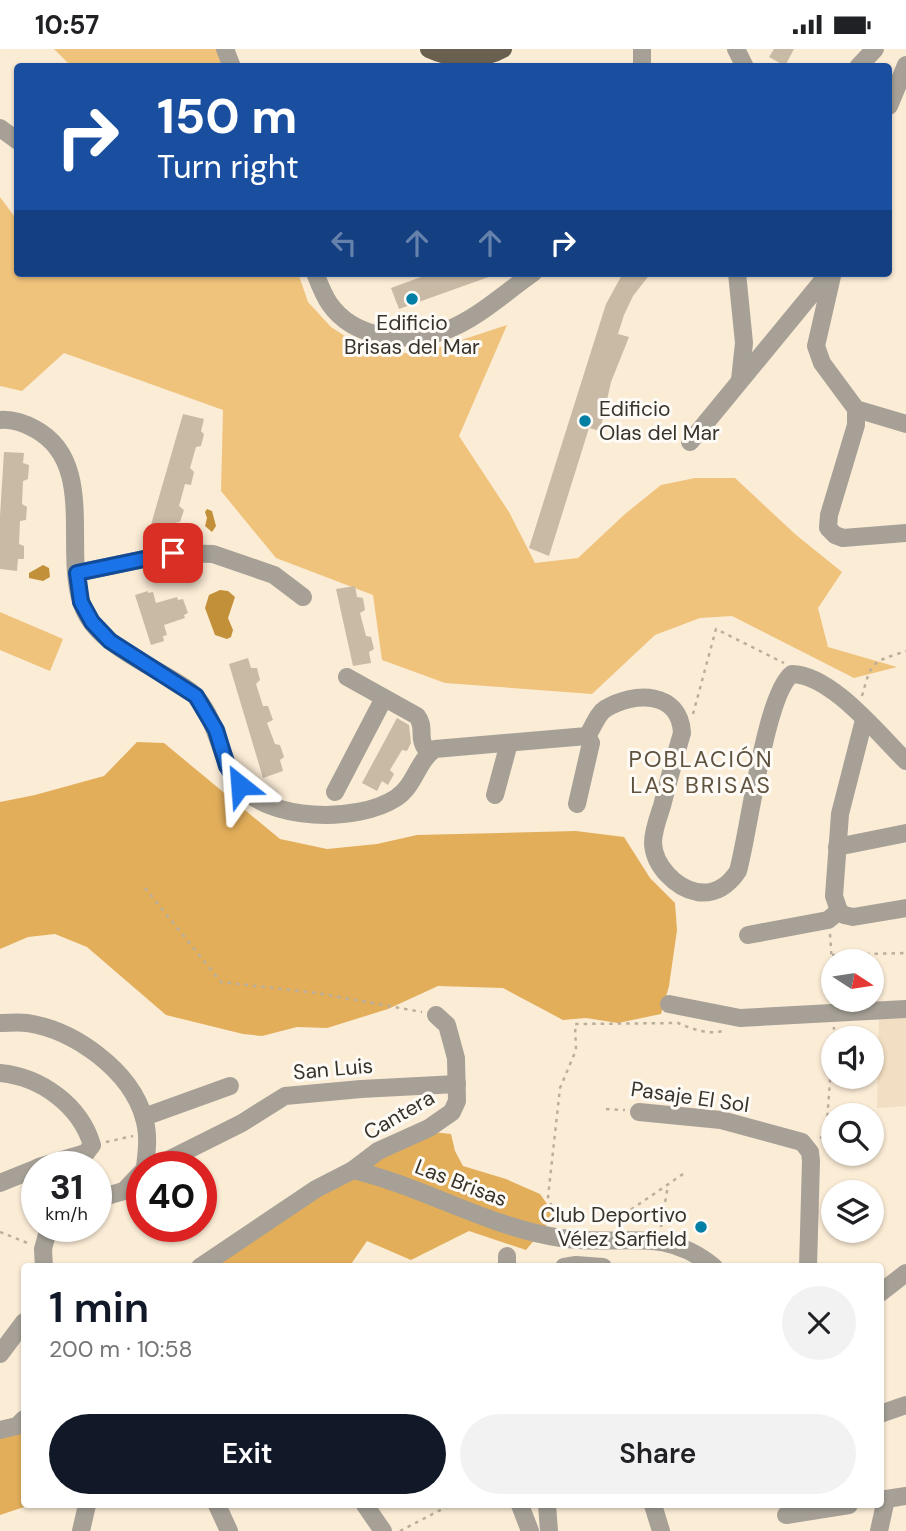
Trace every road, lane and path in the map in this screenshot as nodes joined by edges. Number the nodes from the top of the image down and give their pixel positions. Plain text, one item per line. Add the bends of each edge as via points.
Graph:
1 (429, 49) edge
2 (503, 49) edge
3 (875, 49) edge
4 (862, 63) edge
5 (906, 65) edge
6 (892, 99) edge
7 (318, 277) edge
8 (527, 277) edge
9 (737, 277) edge
10 (828, 277) edge
11 (830, 277) edge
12 (744, 343) junction
13 (765, 353) junction
14 (740, 380) junction
15 (856, 409) junction
16 (1, 418) edge
17 (906, 424) edge
18 (690, 442) dead end
19 (906, 533) edge
20 (77, 573) junction
21 (303, 597) dead end
22 (906, 651) edge
23 (792, 674) junction
24 (347, 677) dead end
25 (384, 698) junction
26 (861, 716) junction
27 (681, 719) junction
28 (586, 736) junction
29 (509, 743) junction
30 (429, 753) junction
31 (906, 761) edge
32 (335, 792) dead end
33 (495, 795) dead end
34 (577, 804) dead end
35 (906, 833) edge
36 (837, 847) junction
37 (145, 888) dead end
38 (906, 908) edge
39 (834, 916) junction
40 (748, 935) dead end
41 (832, 949) edge
42 (906, 953) edge
43 (884, 954) edge
44 (668, 1004) dead end
45 (906, 1009) edge
46 (436, 1014) joint
47 (740, 1018) junction
48 (0, 1023) edge
49 (0, 1073) edge
50 (457, 1084) junction
51 (230, 1086) dead end
52 (829, 1089) edge
53 (606, 1109) dead end
54 (639, 1112) joint
55 (145, 1125) junction
56 (92, 1145) junction
57 (807, 1146) junction
58 (88, 1151) edge
59 (145, 1151) edge
60 (186, 1151) edge
61 (353, 1170) junction
62 (686, 1172) dead end
63 (21, 1175) edge
64 (0, 1183) edge
65 (668, 1185) junction
66 (548, 1197) dead end
67 (607, 1226) dead end
68 (0, 1232) edge
69 (659, 1240) junction
70 (43, 1258) edge
71 (206, 1263) edge
72 (709, 1263) edge
73 (808, 1263) edge
74 (906, 1273) edge
75 (884, 1290) edge
76 (21, 1326) edge
77 (0, 1354) edge
78 (906, 1405) edge
79 (884, 1413) edge
80 (21, 1422) edge
81 (0, 1430) edge
82 (906, 1496) edge
83 (884, 1500) edge
84 (86, 1508) edge
85 (218, 1508) edge
86 (367, 1508) edge
87 (444, 1508) edge
88 (521, 1508) edge
89 (547, 1508) edge
90 (654, 1508) edge
91 (833, 1508) edge
92 (882, 1508) edge
93 (786, 1517) edge
94 (81, 1531) edge
95 (229, 1531) edge
96 (383, 1531) edge
97 (400, 1531) edge
98 (530, 1531) edge
99 (550, 1531) edge
100 (660, 1531) edge
101 (879, 1531) edge

1 - 2 main road via 480,58
3 - 4 street
5 - 6 street
7 - 8 street via 330,304 348,322 386,337 446,330
9 - 12 street
10 - 13 street
11 - 15 street via 816,346 822,363
12 - 13 street
12 - 14 street
13 - 14 street
14 - 18 street
15 - 17 street
15 - 19 street via 856,425 828,528 843,538
16 - 20 street via 25,423 44,434 68,467
20 - 21 street via 173,553 213,554 274,575
20 - 30 street via 81,602 92,622 110,641 196,696 216,730 227,766 254,798 315,814 367,811 407,791
22 - 26 path via 872,665
23 - 26 street via 823,685 852,704
23 - 27 path via 783,662 716,629 692,715
23 - 27 street via 769,727 738,871 716,891 698,893 676,884 660,865 653,845 682,733
24 - 25 street
25 - 30 street via 422,722 421,739
25 - 32 street
26 - 31 street
26 - 36 street
27 - 28 street via 658,699 627,700 603,710
28 - 29 street
28 - 34 street via 591,743
29 - 30 street via 445,747
29 - 33 street
35 - 36 street
36 - 39 street
37 - 46 path via 221,982
38 - 39 street
39 - 40 street
39 - 41 path
42 - 43 path
44 - 47 street
45 - 47 street
46 - 50 street, Cantera via 447,1025
47 - 66 path via 730,1029 717,1033 678,1023 575,1024 576,1050 560,1088
48 - 55 street via 28,1023 97,1053 127,1082
49 - 56 street via 30,1079 52,1091 79,1117
50 - 60 street, San Luis via 285,1096
50 - 61 street, Cantera via 452,1112 378,1151
51 - 55 street
52 - 57 path via 826,1135
53 - 54 path, Pasaje El Sol
54 - 57 street, Pasaje El Sol via 721,1120
55 - 56 path
55 - 59 street
56 - 58 street
57 - 73 street via 811,1161
61 - 69 street, Las Brisas via 388,1178 480,1216 537,1233 587,1240
61 - 71 street, Cantera via 316,1189
62 - 65 path
63 - 64 street
65 - 67 path
65 - 69 path
68 - 70 path
69 - 72 street, Las Brisas
74 - 75 street
76 - 77 street
78 - 79 street
80 - 81 street
82 - 83 street
84 - 94 street
85 - 95 street
86 - 96 street
87 - 97 path
88 - 98 street
89 - 99 street
90 - 100 street
91 - 93 street
92 - 101 street

